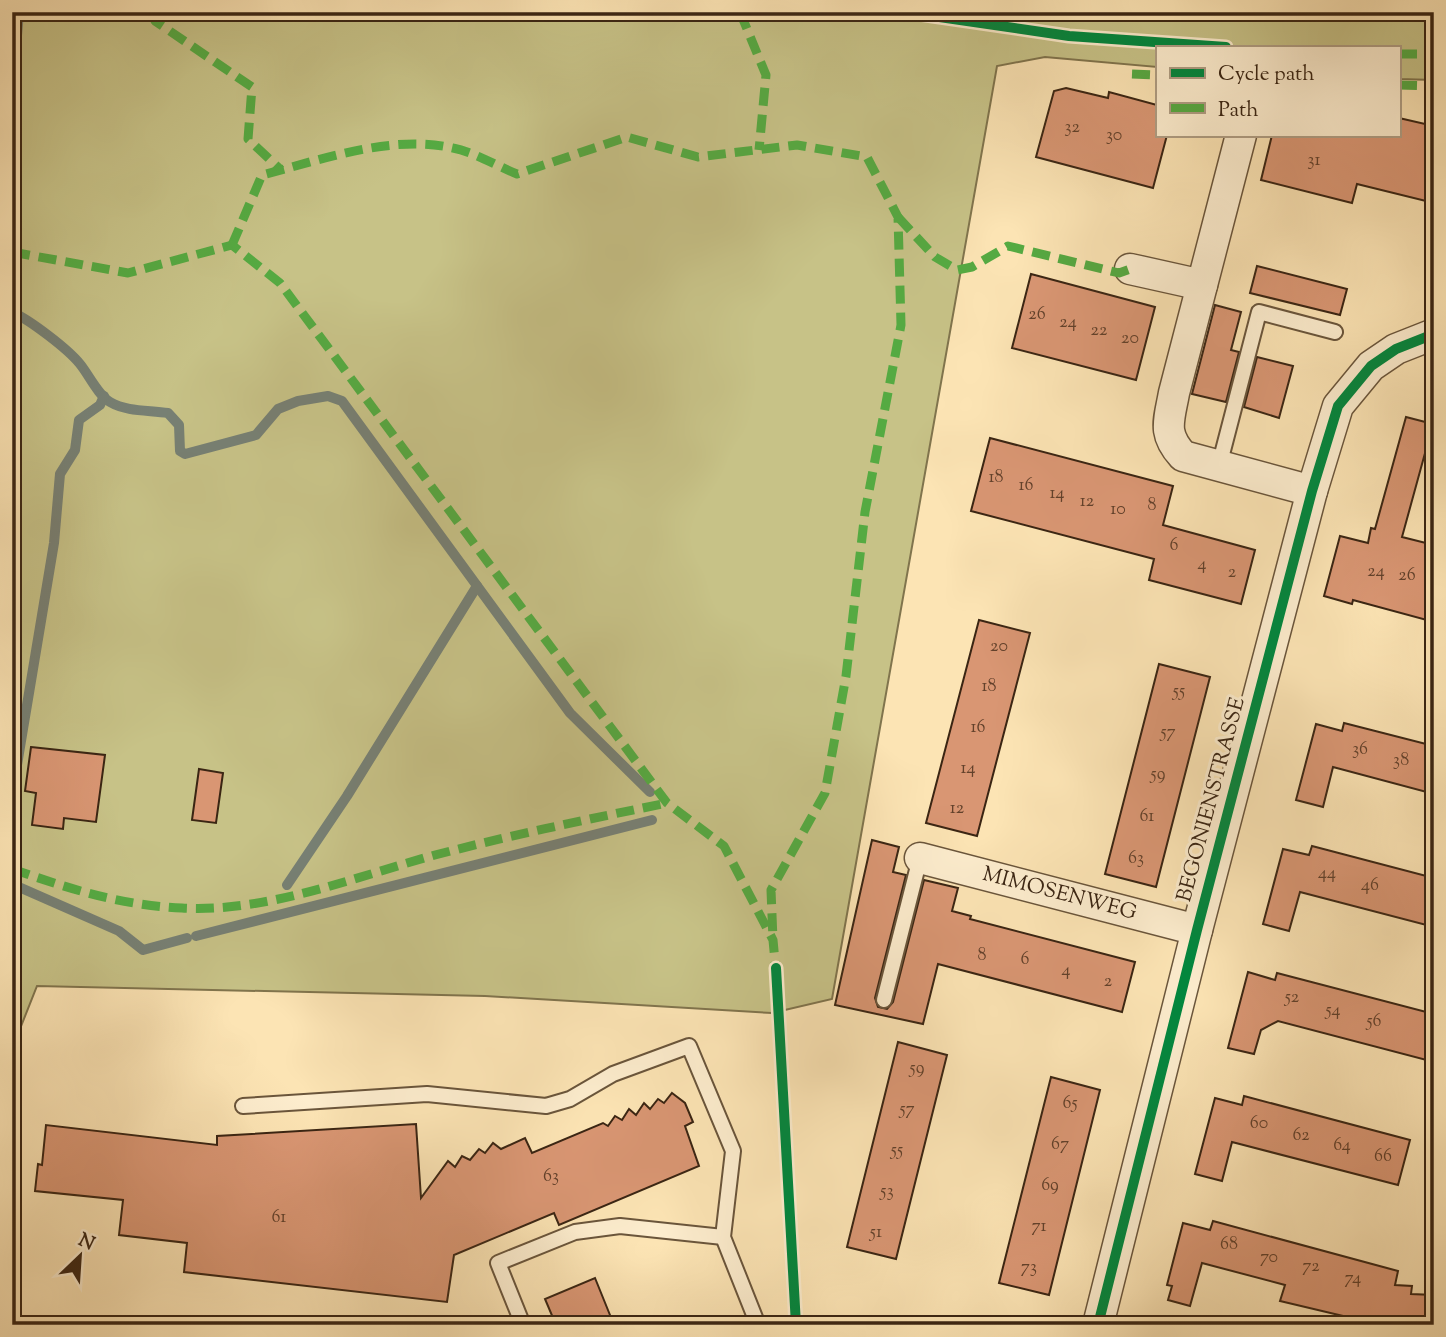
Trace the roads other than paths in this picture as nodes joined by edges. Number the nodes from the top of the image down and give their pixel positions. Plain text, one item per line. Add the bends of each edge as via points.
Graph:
1 (1241, 136) edge
2 (1130, 269) dead end
3 (1202, 285) junction
4 (1335, 332) dead end
5 (1434, 334) edge
6 (1219, 466) junction
7 (1312, 491) junction
8 (920, 858) joint
9 (1197, 930) junction
10 (884, 1000) dead end
11 (243, 1106) dead end
12 (723, 1237) junction
13 (523, 1325) edge
14 (758, 1325) edge
15 (1098, 1325) edge

1 - 3 street
2 - 3 street
3 - 6 street via 1168,425 1170,441 1183,456
4 - 6 lane via 1259,312
5 - 7 street, BEGONIENSTRASSE via 1396,349 1354,384 1338,406
6 - 7 street
7 - 9 street, BEGONIENSTRASSE
8 - 9 street, MIMOSENWEG
8 - 10 lane
9 - 15 street, BEGONIENSTRASSE
11 - 12 lane via 427,1094 546,1106 570,1099 613,1074 689,1046 733,1151
12 - 13 lane via 620,1226 575,1232 498,1263
12 - 14 lane

